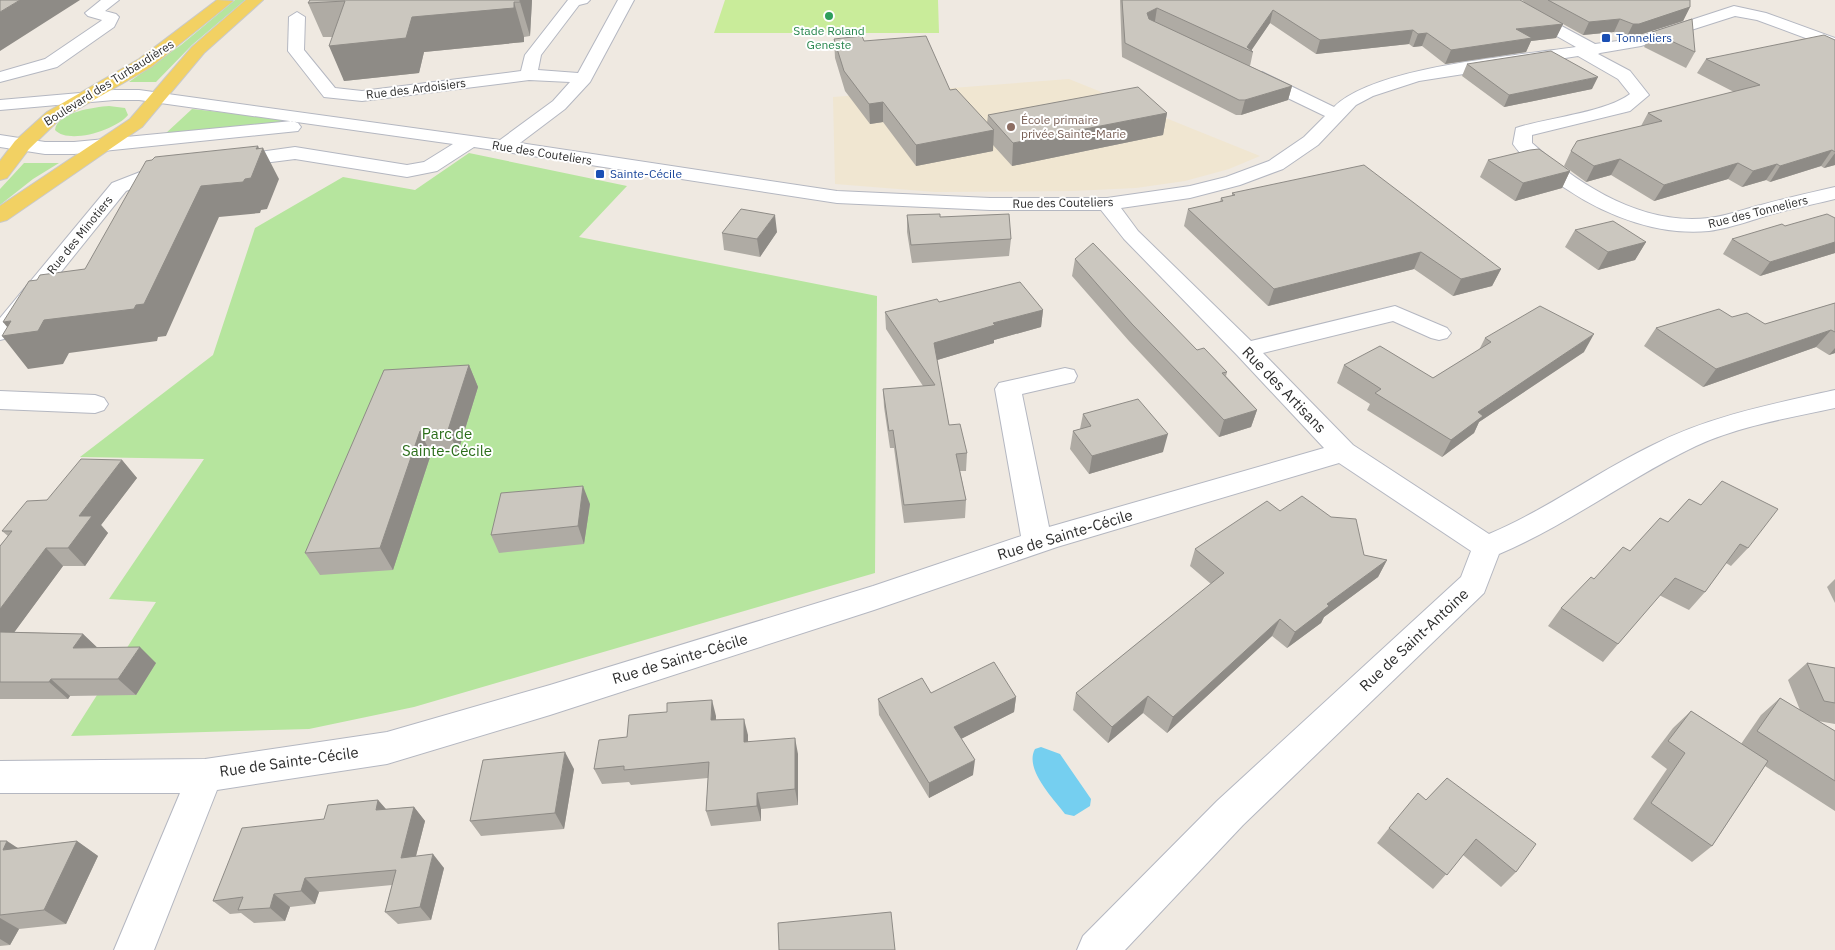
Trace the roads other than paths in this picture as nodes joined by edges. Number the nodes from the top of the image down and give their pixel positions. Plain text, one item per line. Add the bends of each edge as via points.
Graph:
1 (110, 0) edge
2 (226, 0) edge
3 (255, 0) edge
4 (582, 0) edge
5 (626, 0) edge
6 (1510, 0) edge
7 (1731, 6) edge
8 (297, 17) dead end
9 (1835, 44) edge
10 (1588, 51) junction
11 (1245, 71) edge
12 (529, 76) junction
13 (0, 77) edge
14 (584, 78) junction
15 (82, 97) junction
16 (159, 97) junction
17 (0, 105) edge
18 (1336, 115) junction
19 (344, 124) junction
20 (0, 141) edge
21 (470, 141) junction
22 (22, 145) junction
23 (104, 146) junction
24 (504, 147) junction
25 (0, 174) edge
26 (1835, 193) edge
27 (1107, 204) junction
28 (0, 216) edge
29 (0, 333) edge
30 (1439, 333) dead end
31 (1246, 350) junction
32 (1065, 376) dead end
33 (1835, 399) edge
34 (0, 400) edge
35 (95, 404) dead end
36 (1343, 452) junction
37 (1037, 542) junction
38 (1487, 546) junction
39 (205, 775) junction
40 (0, 777) edge
41 (134, 950) edge
42 (1097, 950) edge

1 - 13 street via 93,13 111,17 108,24 51,63
2 - 15 main road, Boulevard des Turbaudières via 145,63
3 - 16 main road, Boulevard des Turbaudières via 198,50
4 - 12 street via 574,2 533,55
5 - 14 street
6 - 10 street
7 - 9 street
7 - 10 street, Rue des Couteliers via 1635,43
8 - 12 street, Rue des Ardoisiers via 296,51 330,93 362,96
10 - 18 street, Rue des Couteliers via 1416,76 1367,92 1350,101
10 - 26 street, Rue des Tonneliers via 1624,75 1640,95 1624,107 1522,132 1522,144 1535,157 1583,190 1623,212 1658,222 1702,225
11 - 18 street
12 - 14 street, Rue des Ardoisiers
14 - 24 street via 559,104
15 - 16 street, Rue des Couteliers via 127,94
15 - 17 street, Rue des Couteliers
15 - 22 main road, Boulevard des Turbaudières via 42,124
16 - 19 street, Rue des Couteliers
16 - 23 main road, Boulevard des Turbaudières via 136,123
18 - 27 street, Rue des Couteliers via 1311,141 1276,165 1190,192
19 - 21 street, Rue des Couteliers
19 - 23 street, Rue des Couteliers
20 - 22 street, Rue des Couteliers
21 - 24 street, Rue des Couteliers
21 - 29 street, Rue des Minotiers via 430,167 407,171 295,153 160,171 119,188
22 - 23 street, Rue des Couteliers via 59,148
22 - 25 main road, Boulevard des Turbaudières
23 - 28 main road, Boulevard des Turbaudières
24 - 27 street, Rue des Couteliers via 837,197 990,204
27 - 31 street, Rue des Artisans via 1131,235
30 - 31 street via 1395,313
31 - 36 street, Rue des Artisans
32 - 37 street via 1008,389
33 - 38 street via 1746,419 1689,438 1513,537
34 - 35 street
36 - 37 street, Rue de Sainte-Cécile
36 - 38 street, Rue des Artisans via 1456,529
37 - 39 street, Rue de Sainte-Cécile via 874,598 387,748
38 - 42 street, Rue de Saint-Antoine via 1474,584 1230,813
39 - 40 street, Rue de Sainte-Cécile
39 - 41 street

